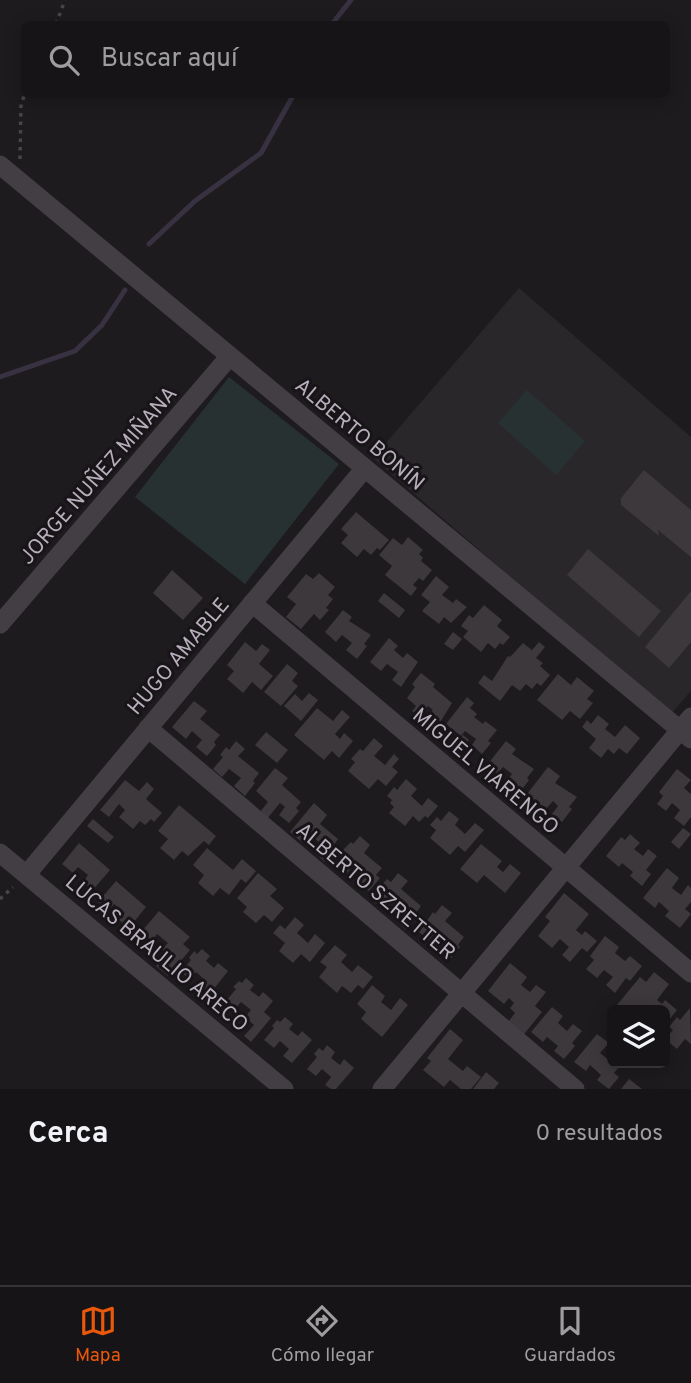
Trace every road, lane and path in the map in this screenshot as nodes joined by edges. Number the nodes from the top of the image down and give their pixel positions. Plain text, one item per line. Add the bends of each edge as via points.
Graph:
1 (65, 0) edge
2 (57, 21) edge
3 (23, 98) edge
4 (0, 165) edge
5 (20, 182) junction
6 (230, 356) junction
7 (365, 468) junction
8 (252, 603) junction
9 (0, 624) edge
10 (148, 728) junction
11 (688, 728) edge
12 (0, 853) edge
13 (566, 867) junction
14 (27, 874) junction
15 (691, 973) edge
16 (462, 992) junction
17 (284, 1089) edge
18 (382, 1089) edge
19 (575, 1089) edge

1 - 2 path
3 - 5 path
4 - 5 street, ALBERTO BONÍN
5 - 6 street, ALBERTO BONÍN
6 - 7 street, ALBERTO BONÍN
6 - 9 street, JORGE NUÑEZ MIÑANA
7 - 8 street, HUGO AMABLE
7 - 11 street, ALBERTO BONÍN
8 - 10 street, HUGO AMABLE
8 - 13 street, MIGUEL VIARENGO
10 - 14 street, HUGO AMABLE
10 - 16 street, ALBERTO SZRETTER
11 - 13 street
12 - 14 street, LUCAS BRAULIO ARECO
13 - 15 street, MIGUEL VIARENGO
13 - 16 street
14 - 17 street, LUCAS BRAULIO ARECO
16 - 18 street
16 - 19 street, ALBERTO SZRETTER

